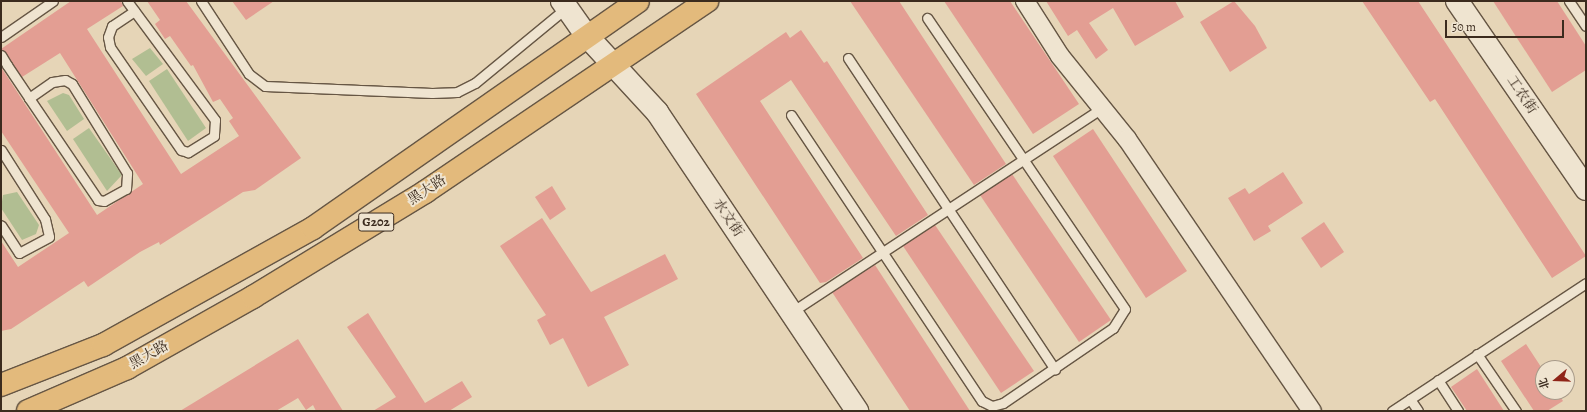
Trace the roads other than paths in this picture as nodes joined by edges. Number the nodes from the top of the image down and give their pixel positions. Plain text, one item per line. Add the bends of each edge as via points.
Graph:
1 (53, 1) edge
2 (126, 1) edge
3 (201, 1) edge
4 (638, 1) edge
5 (707, 1) edge
6 (1025, 1) edge
7 (1457, 1) edge
8 (1569, 1) edge
9 (564, 4) edge
10 (134, 11) junction
11 (928, 18) dead end
12 (1586, 26) edge
13 (586, 35) junction
14 (1, 37) edge
15 (1, 55) edge
16 (848, 58) dead end
17 (614, 63) junction
18 (29, 98) junction
19 (1100, 109) junction
20 (791, 115) dead end
21 (1, 150) edge
22 (1023, 159) junction
23 (1586, 189) edge
24 (946, 208) junction
25 (1, 225) edge
26 (883, 250) junction
27 (1586, 283) edge
28 (790, 313) junction
29 (1477, 354) junction
30 (1055, 369) junction
31 (1438, 380) junction
32 (1, 385) edge
33 (1410, 399) junction
34 (28, 411) edge
35 (857, 411) edge
36 (1312, 411) edge
37 (1392, 411) edge
38 (1418, 411) edge
39 (1458, 411) edge
40 (1516, 411) edge

1 - 14 lane
2 - 10 lane
3 - 9 lane via 249,74 265,86 432,93 457,92 475,83
4 - 13 highway, G202
5 - 17 highway, 黑大路 / G202
6 - 19 street
7 - 23 street, 工农街
8 - 12 lane
9 - 13 street, 水文街
10 - 10 lane via 214,120 214,136 188,152 181,150 110,47 108,36 112,26
11 - 22 lane
13 - 17 street, 水文街
13 - 32 highway, G202 via 313,228 103,344
15 - 18 lane
16 - 24 lane
17 - 28 street, 水文街 via 658,112
17 - 34 highway, 黑大路 / G202 via 425,192 253,297 127,368
18 - 18 lane via 98,200 104,201 126,189 127,173 72,84 65,80 52,82
19 - 22 lane
19 - 36 street via 1127,139
20 - 26 lane
21 - 25 lane via 45,219 49,237 19,253
22 - 24 lane
22 - 30 lane via 1125,309 1113,328
24 - 26 lane
24 - 30 lane
26 - 28 lane
26 - 30 lane via 982,401 992,406 1003,404
27 - 29 lane
28 - 35 street, 水文街
29 - 31 lane
29 - 40 lane
31 - 33 lane
31 - 39 lane
33 - 37 lane
33 - 38 lane

